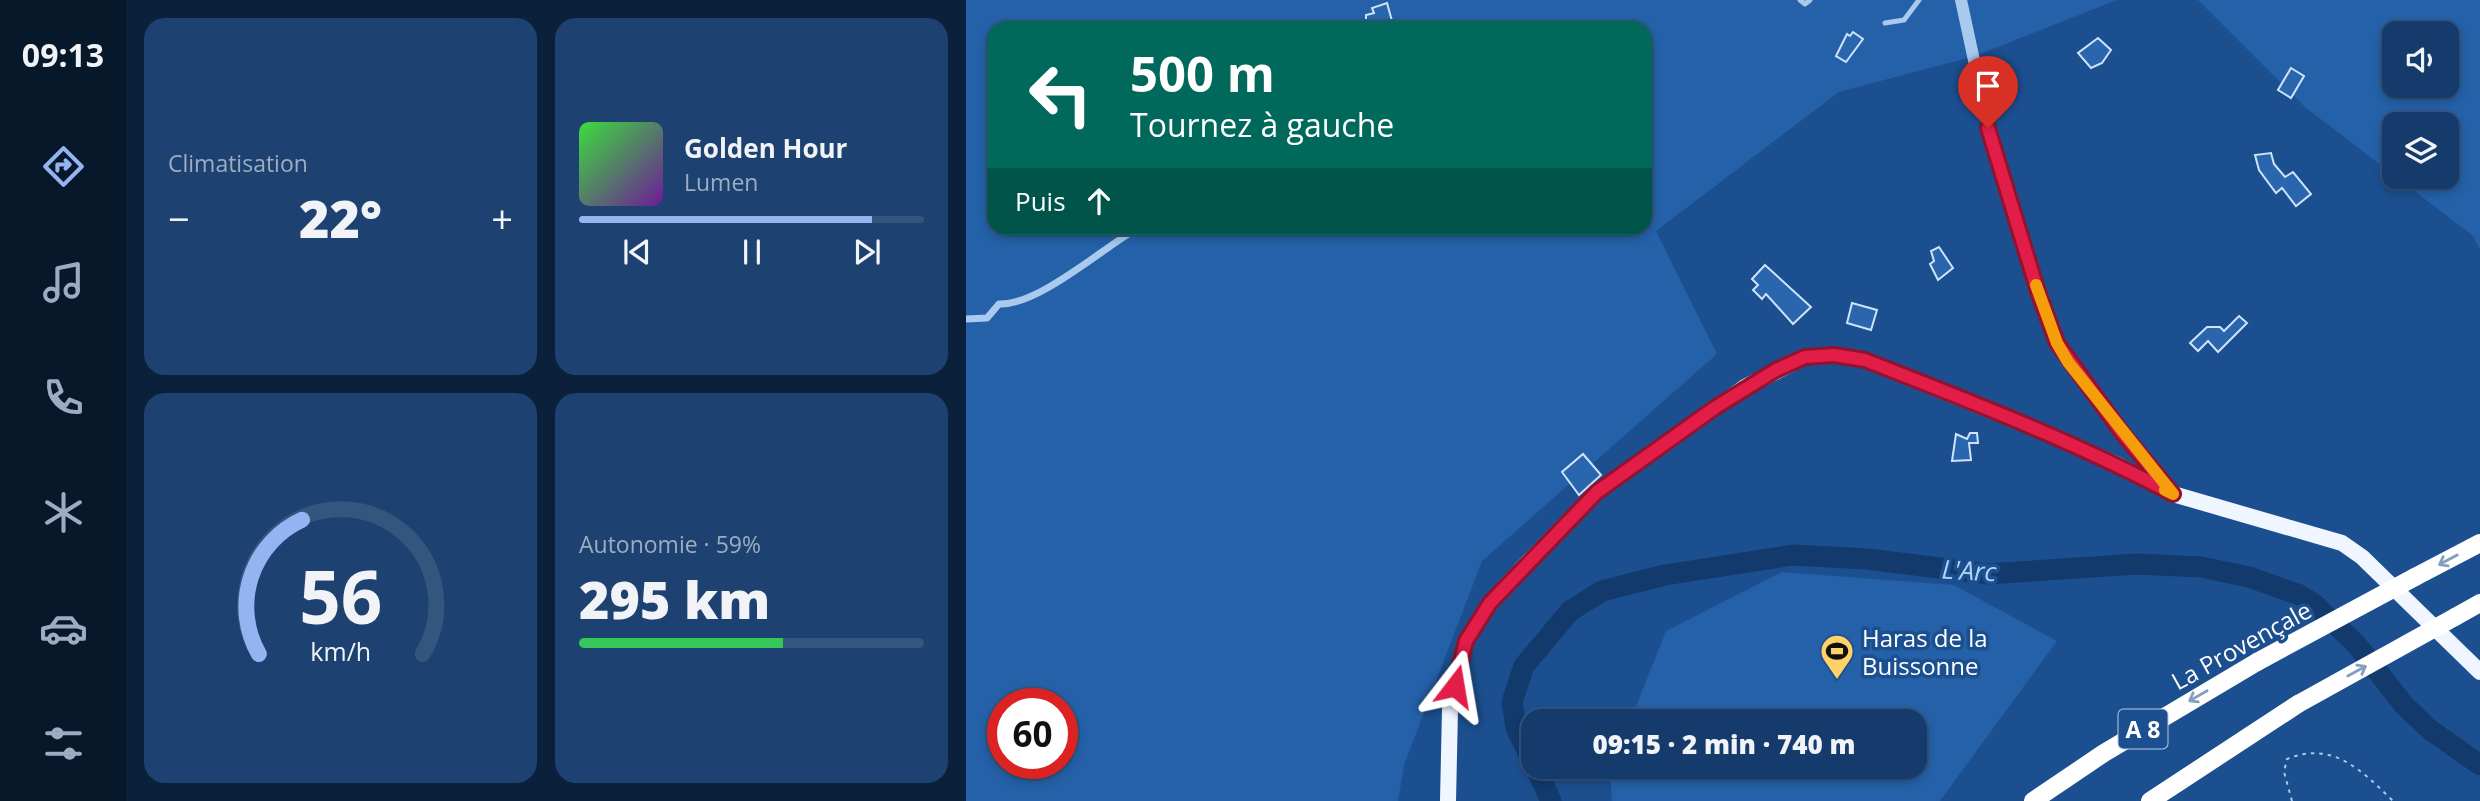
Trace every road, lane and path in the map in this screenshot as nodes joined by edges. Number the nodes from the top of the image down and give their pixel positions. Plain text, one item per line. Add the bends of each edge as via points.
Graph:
1 (1800, 0) edge
2 (1810, 0) edge
3 (1919, 0) edge
4 (1961, 0) edge
5 (1885, 23) dead end
6 (1127, 235) edge
7 (966, 319) edge
8 (2173, 494) junction
9 (2480, 543) edge
10 (2480, 603) edge
11 (2480, 672) edge
12 (1454, 683) junction
13 (1448, 801) edge
14 (1455, 801) edge
15 (2033, 801) edge
16 (2150, 801) edge
17 (2291, 801) edge
18 (2393, 801) edge

1 - 2 lane via 1805,5
3 - 5 lane via 1904,20
4 - 8 street via 1994,153 2057,343
6 - 7 street via 1039,292 999,304 987,318
8 - 11 main road via 2342,543 2362,556
8 - 12 main road via 2118,464 1865,360 1805,357 1735,394 1597,492 1490,603 1466,641
9 -> 15 highway, La Provençale / A 8, bridge via 2257,662
16 -> 10 highway, A 8, bridge via 2298,704
12 - 13 main road
12 - 14 main road
17 - 18 path via 2284,772 2287,759 2326,752 2364,775

